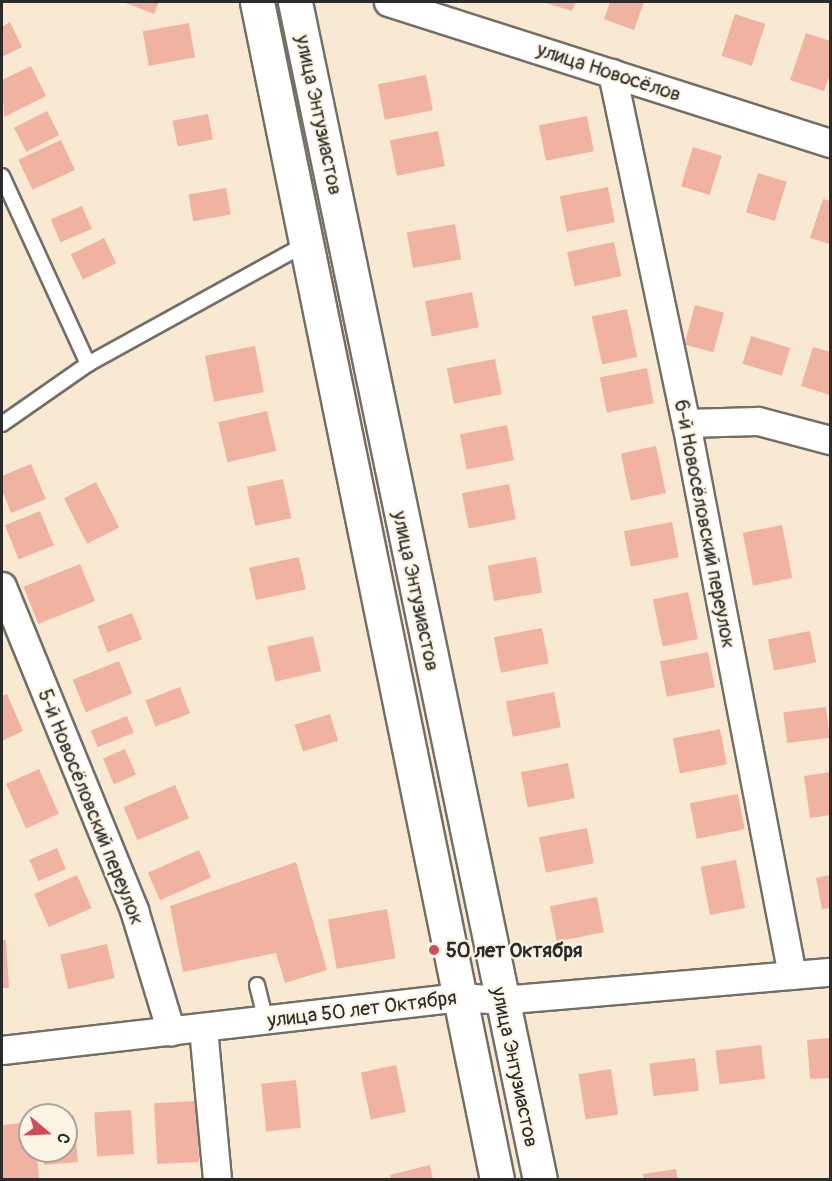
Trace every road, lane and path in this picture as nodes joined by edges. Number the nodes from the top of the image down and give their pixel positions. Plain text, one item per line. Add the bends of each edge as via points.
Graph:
1 (257, 2) edge
2 (295, 2) edge
3 (388, 2) edge
4 (612, 74) junction
5 (831, 143) edge
6 (2, 177) edge
7 (305, 244) junction
8 (88, 364) junction
9 (686, 423) junction
10 (2, 424) edge
11 (831, 440) edge
12 (2, 586) edge
13 (831, 972) edge
14 (792, 975) junction
15 (257, 985) dead end
16 (460, 997) junction
17 (501, 1000) junction
18 (266, 1020) junction
19 (204, 1028) junction
20 (171, 1032) junction
21 (2, 1050) edge
22 (217, 1179) edge
23 (497, 1179) edge
24 (540, 1179) edge

1 - 7 main road, улица Энтузиастов
2 - 17 main road, улица Энтузиастов
3 - 4 street, улица Новосёлов
4 - 5 street, улица Новосёлов
4 - 9 street, 6-й Новосёловский переулок
6 - 8 lane
7 - 8 lane
7 - 16 main road, улица Энтузиастов
8 - 10 lane
9 - 11 street via 758,421
9 - 14 street, 6-й Новосёловский переулок
12 - 20 street, 5-й Новосёловский переулок via 134,910
13 - 14 street, улица 50 лет Октября
14 - 17 street, улица 50 лет Октября
15 - 18 lane
16 - 17 street, улица 50 лет Октября
16 - 18 street, улица 50 лет Октября
16 - 23 main road, улица Энтузиастов
17 - 24 main road, улица Энтузиастов
18 - 19 street, улица 50 лет Октября
19 - 20 street, улица 50 лет Октября
19 - 22 street
20 - 21 street, улица 50 лет Октября

